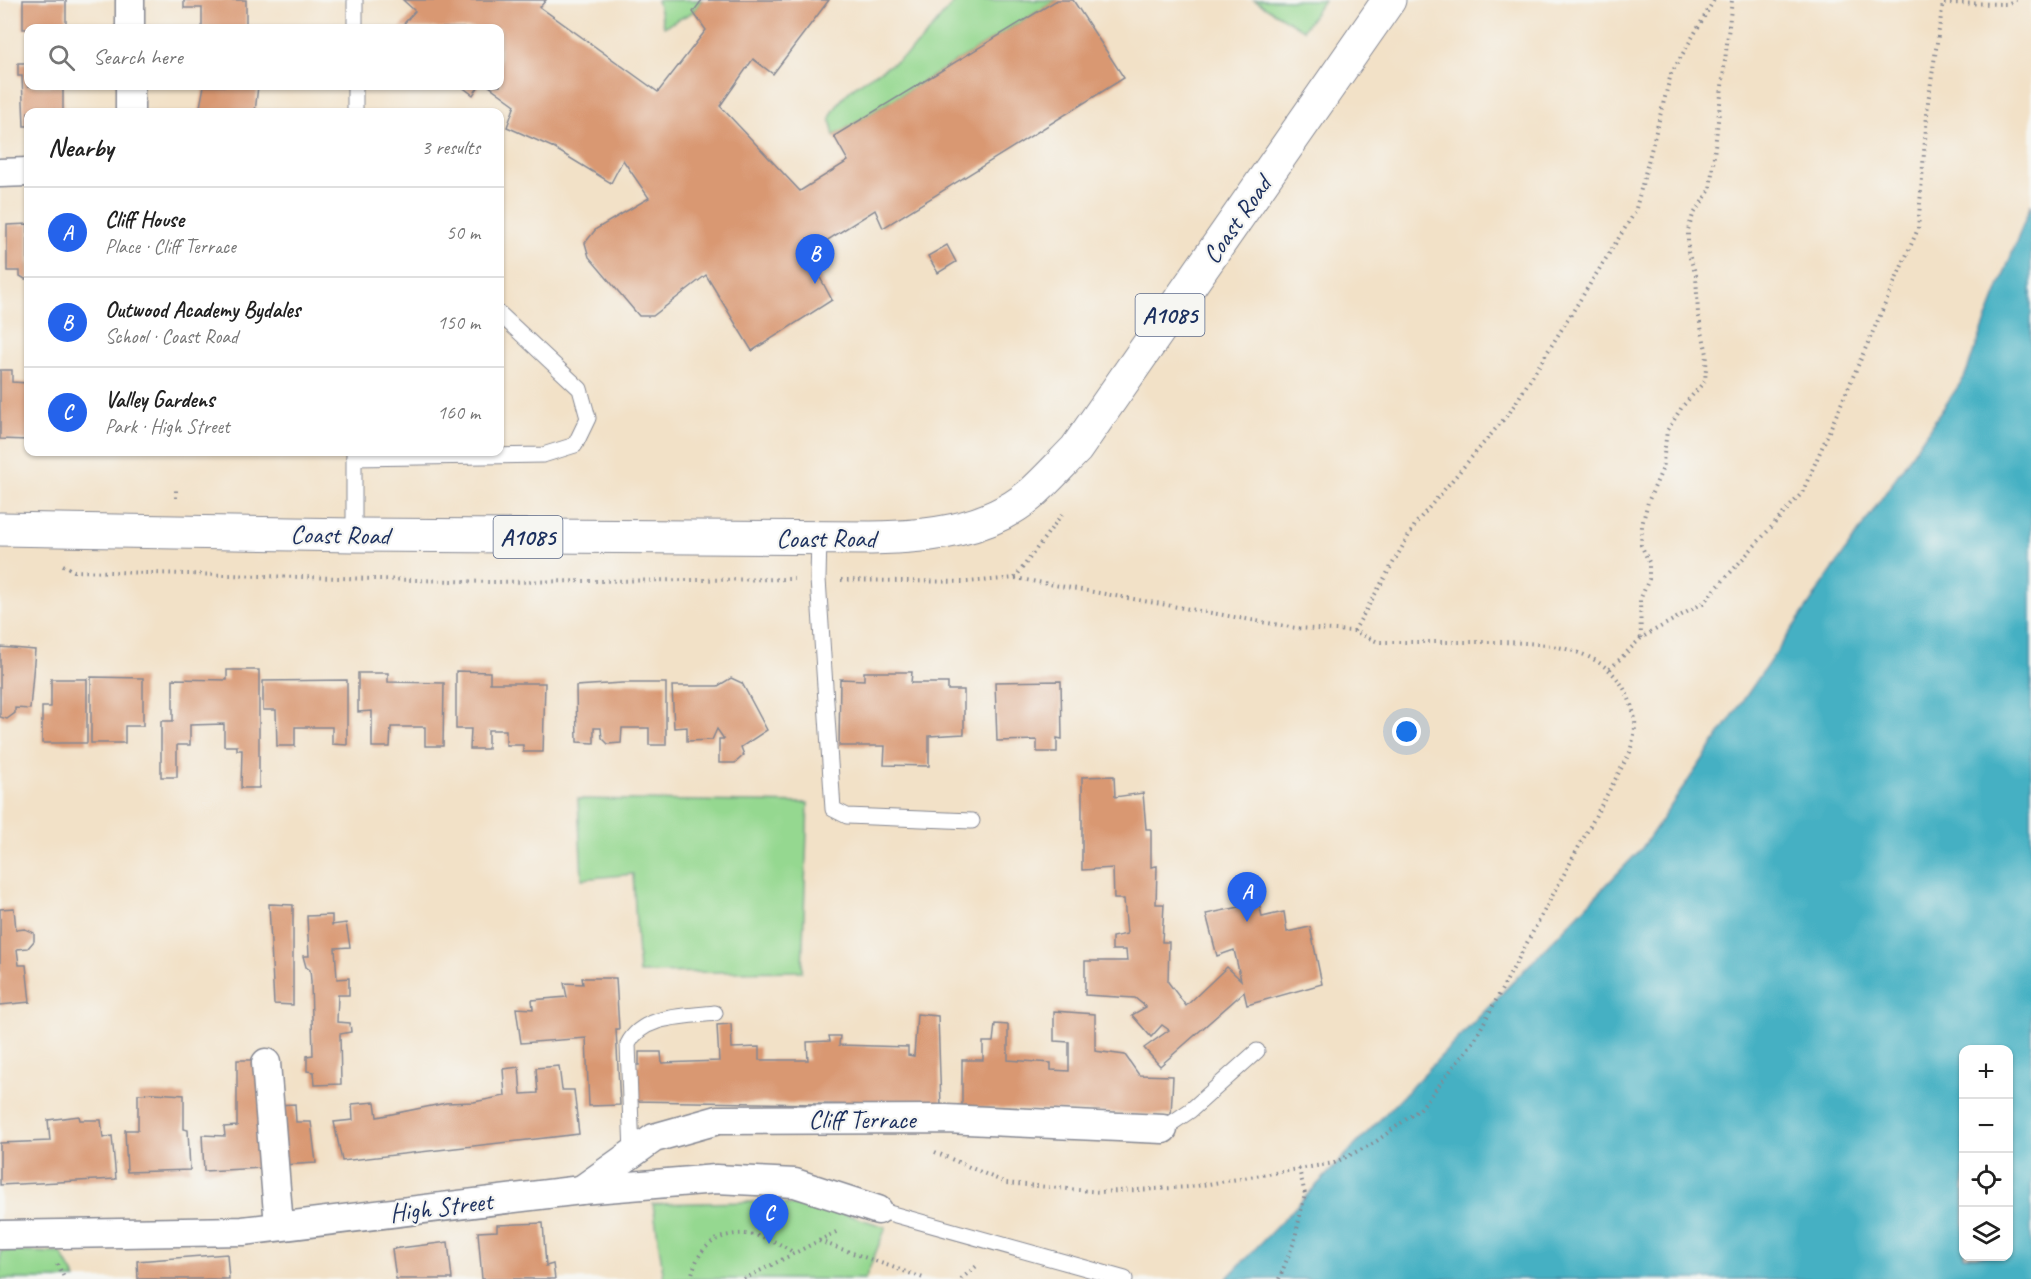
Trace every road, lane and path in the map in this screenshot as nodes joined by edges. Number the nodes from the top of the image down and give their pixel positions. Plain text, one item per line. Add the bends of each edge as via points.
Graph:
1 (130, 0) edge
2 (355, 0) edge
3 (1389, 0) edge
4 (1714, 0) edge
5 (1732, 0) edge
6 (2016, 0) edge
7 (130, 24) edge
8 (355, 24) edge
9 (130, 90) edge
10 (355, 90) edge
11 (130, 108) edge
12 (355, 108) edge
13 (0, 172) edge
14 (24, 172) edge
15 (504, 318) edge
16 (504, 455) edge
17 (354, 456) edge
18 (0, 529) edge
19 (354, 535) junction
20 (819, 537) junction
21 (58, 562) dead end
22 (1015, 578) dead end
23 (818, 579) junction
24 (967, 582) dead end
25 (1354, 631) junction
26 (1641, 638) junction
27 (1610, 669) junction
28 (972, 821) dead end
29 (716, 1013) dead end
30 (1257, 1051) dead end
31 (266, 1063) dead end
32 (1163, 1129) joint
33 (929, 1150) dead end
34 (632, 1154) junction
35 (1299, 1169) junction
36 (581, 1190) junction
37 (878, 1210) junction
38 (279, 1226) junction
39 (0, 1235) edge
40 (818, 1241) junction
41 (794, 1253) junction
42 (691, 1279) edge
43 (744, 1279) edge
44 (926, 1279) edge
45 (1125, 1279) edge
46 (1279, 1279) edge

1 - 7 street
2 - 8 lane
3 - 20 main road, Coast Road / A1085 via 1076,449 1029,495 1001,514 938,534 909,538
4 - 25 path via 1671,74 1635,212 1510,412 1416,523
5 - 26 path via 1710,190 1688,230 1688,252 1696,275 1698,315 1707,354 1705,381 1666,431 1662,470 1644,517 1641,545 1649,562 1649,579 1640,600
6 - 26 path via 2007,4 1943,3 1928,102 1918,229 1802,493 1703,603
9 - 11 street
10 - 12 lane
13 - 14 street
15 - 16 lane via 580,389 588,418 575,445 543,455
17 - 19 lane
18 - 19 main road, Coast Road / A1085
19 - 20 main road, Coast Road / A1085
20 - 23 lane
21 - 23 path via 74,572 443,581
22 - 25 path via 1296,628
23 - 24 path
23 - 28 lane via 833,809 847,816
25 - 27 path via 1378,642 1541,642 1575,651
26 - 27 path
27 - 35 path via 1627,696 1635,722 1630,752 1473,1041 1420,1109 1374,1143 1334,1163
29 - 34 lane via 649,1023 633,1033 628,1044
30 - 32 lane via 1191,1110
31 - 38 street
32 - 34 street, Cliff Terrace via 946,1119 718,1120 654,1138
33 - 35 path via 1006,1183 1100,1192 1190,1187
34 - 36 street, Cliff Terrace
35 - 46 path via 1305,1194 1294,1242
36 - 37 street, High Street via 716,1179 795,1183
36 - 38 street, High Street
37 - 40 path
37 - 45 lane
38 - 39 street, High Street via 243,1231
40 - 41 path
40 - 44 path
41 - 42 path via 762,1235 722,1237 701,1252
41 - 43 path

